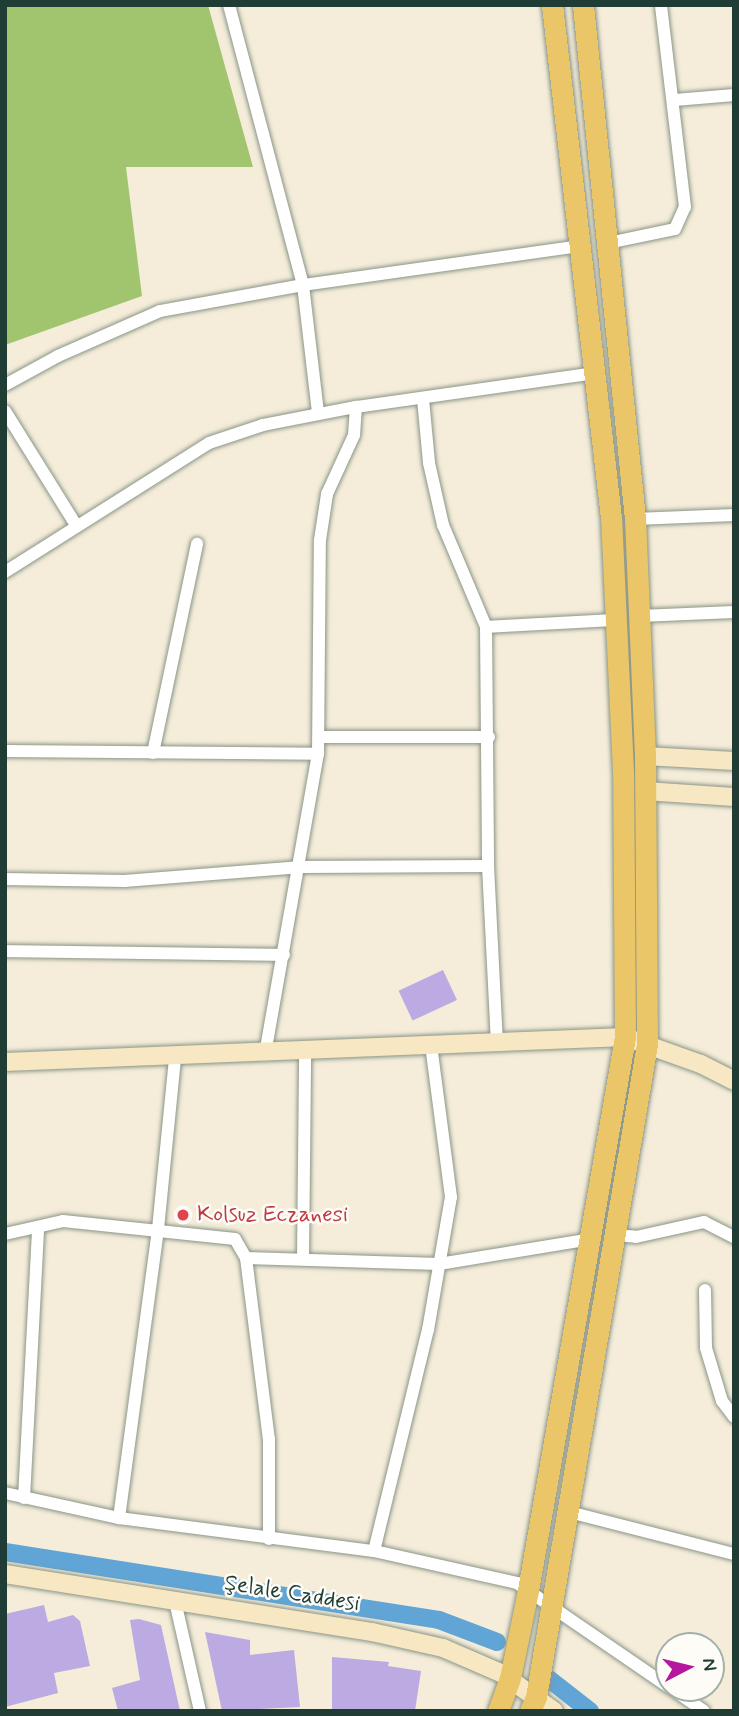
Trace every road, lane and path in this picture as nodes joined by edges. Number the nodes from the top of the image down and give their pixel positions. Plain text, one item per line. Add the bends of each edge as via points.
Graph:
1 (229, 5) edge
2 (552, 5) edge
3 (583, 5) edge
4 (661, 5) edge
5 (734, 95) edge
6 (676, 100) junction
7 (608, 243) junction
8 (582, 246) junction
9 (303, 285) junction
10 (595, 373) junction
11 (5, 385) edge
12 (423, 399) junction
13 (356, 407) junction
14 (5, 411) edge
15 (318, 413) junction
16 (734, 515) edge
17 (635, 519) junction
18 (76, 525) junction
19 (197, 544) dead end
20 (5, 572) edge
21 (734, 612) edge
22 (639, 616) junction
23 (617, 620) junction
24 (486, 628) junction
25 (319, 737) junction
26 (489, 737) junction
27 (5, 751) edge
28 (153, 752) junction
29 (318, 754) junction
30 (645, 756) junction
31 (734, 761) edge
32 (645, 791) junction
33 (734, 797) edge
34 (488, 866) junction
35 (301, 867) junction
36 (5, 879) edge
37 (5, 951) edge
38 (284, 955) junction
39 (625, 1037) junction
40 (496, 1042) junction
41 (647, 1044) junction
42 (431, 1045) junction
43 (304, 1052) junction
44 (265, 1054) junction
45 (175, 1059) junction
46 (5, 1062) edge
47 (734, 1081) edge
48 (38, 1227) junction
49 (158, 1229) junction
50 (5, 1234) edge
51 (615, 1234) junction
52 (734, 1237) edge
53 (592, 1239) junction
54 (246, 1258) junction
55 (303, 1258) junction
56 (439, 1264) junction
57 (705, 1290) dead end
58 (734, 1417) edge
59 (5, 1493) edge
60 (24, 1498) junction
61 (569, 1512) junction
62 (119, 1518) junction
63 (269, 1539) junction
64 (374, 1551) junction
65 (734, 1554) edge
66 (5, 1574) edge
67 (528, 1590) junction
68 (175, 1601) junction
69 (552, 1606) junction
70 (655, 1677) edge
71 (510, 1678) junction
72 (533, 1704) edge
73 (200, 1711) edge
74 (498, 1711) edge
75 (554, 1711) edge

1 - 9 street
2 - 8 main road
3 - 7 main road
4 - 6 street
5 - 6 street
6 - 7 street via 685,207 675,229
7 - 17 main road
8 - 9 street
8 - 10 main road
9 - 11 street via 160,311
9 - 15 street
10 - 12 street
10 - 23 main road
12 - 13 street
12 - 24 street via 429,463 443,525
13 - 15 street
13 - 25 street via 354,435 327,494 320,540
14 - 18 street
15 - 18 street via 209,443
16 - 17 street
17 - 22 main road
18 - 20 street
19 - 28 street
21 - 22 street
22 - 30 main road
23 - 24 street
23 - 39 main road
24 - 26 street
25 - 26 street
25 - 29 street
26 - 34 street
27 - 28 street
28 - 29 street
29 - 35 street
30 - 31 street
30 - 32 main road
32 - 33 street
32 - 41 main road
34 - 35 street
34 - 40 street
35 - 36 street via 124,881
35 - 38 street
37 - 38 street
38 - 44 street
39 - 40 street
39 - 41 street
39 - 53 main road
40 - 42 street
41 - 47 street
41 - 51 main road
42 - 43 street
42 - 56 street via 451,1197
43 - 44 street
43 - 55 street
44 - 45 street
45 - 46 street
45 - 49 street
48 - 49 street via 63,1222
48 - 50 street
48 - 60 street
49 - 54 street via 234,1239
49 - 62 street
51 - 52 street via 636,1237 704,1222
51 - 61 main road
53 - 56 street
53 - 67 main road
54 - 55 street
54 - 63 street via 270,1439
55 - 56 street
56 - 64 street
57 - 58 street via 706,1348 722,1401
59 - 60 street
60 - 62 street
61 - 65 street
61 - 69 main road
62 - 63 street
63 - 64 street
64 - 67 street via 517,1583
66 - 68 street, Şelale Caddesi
67 - 69 street
67 - 71 main road
68 - 71 street, Şelale Caddesi via 431,1645
68 - 73 street
69 - 70 street
69 - 72 main road
71 - 72 street, Şelale Caddesi
71 - 74 main road
72 - 75 street, Şelale Caddesi

